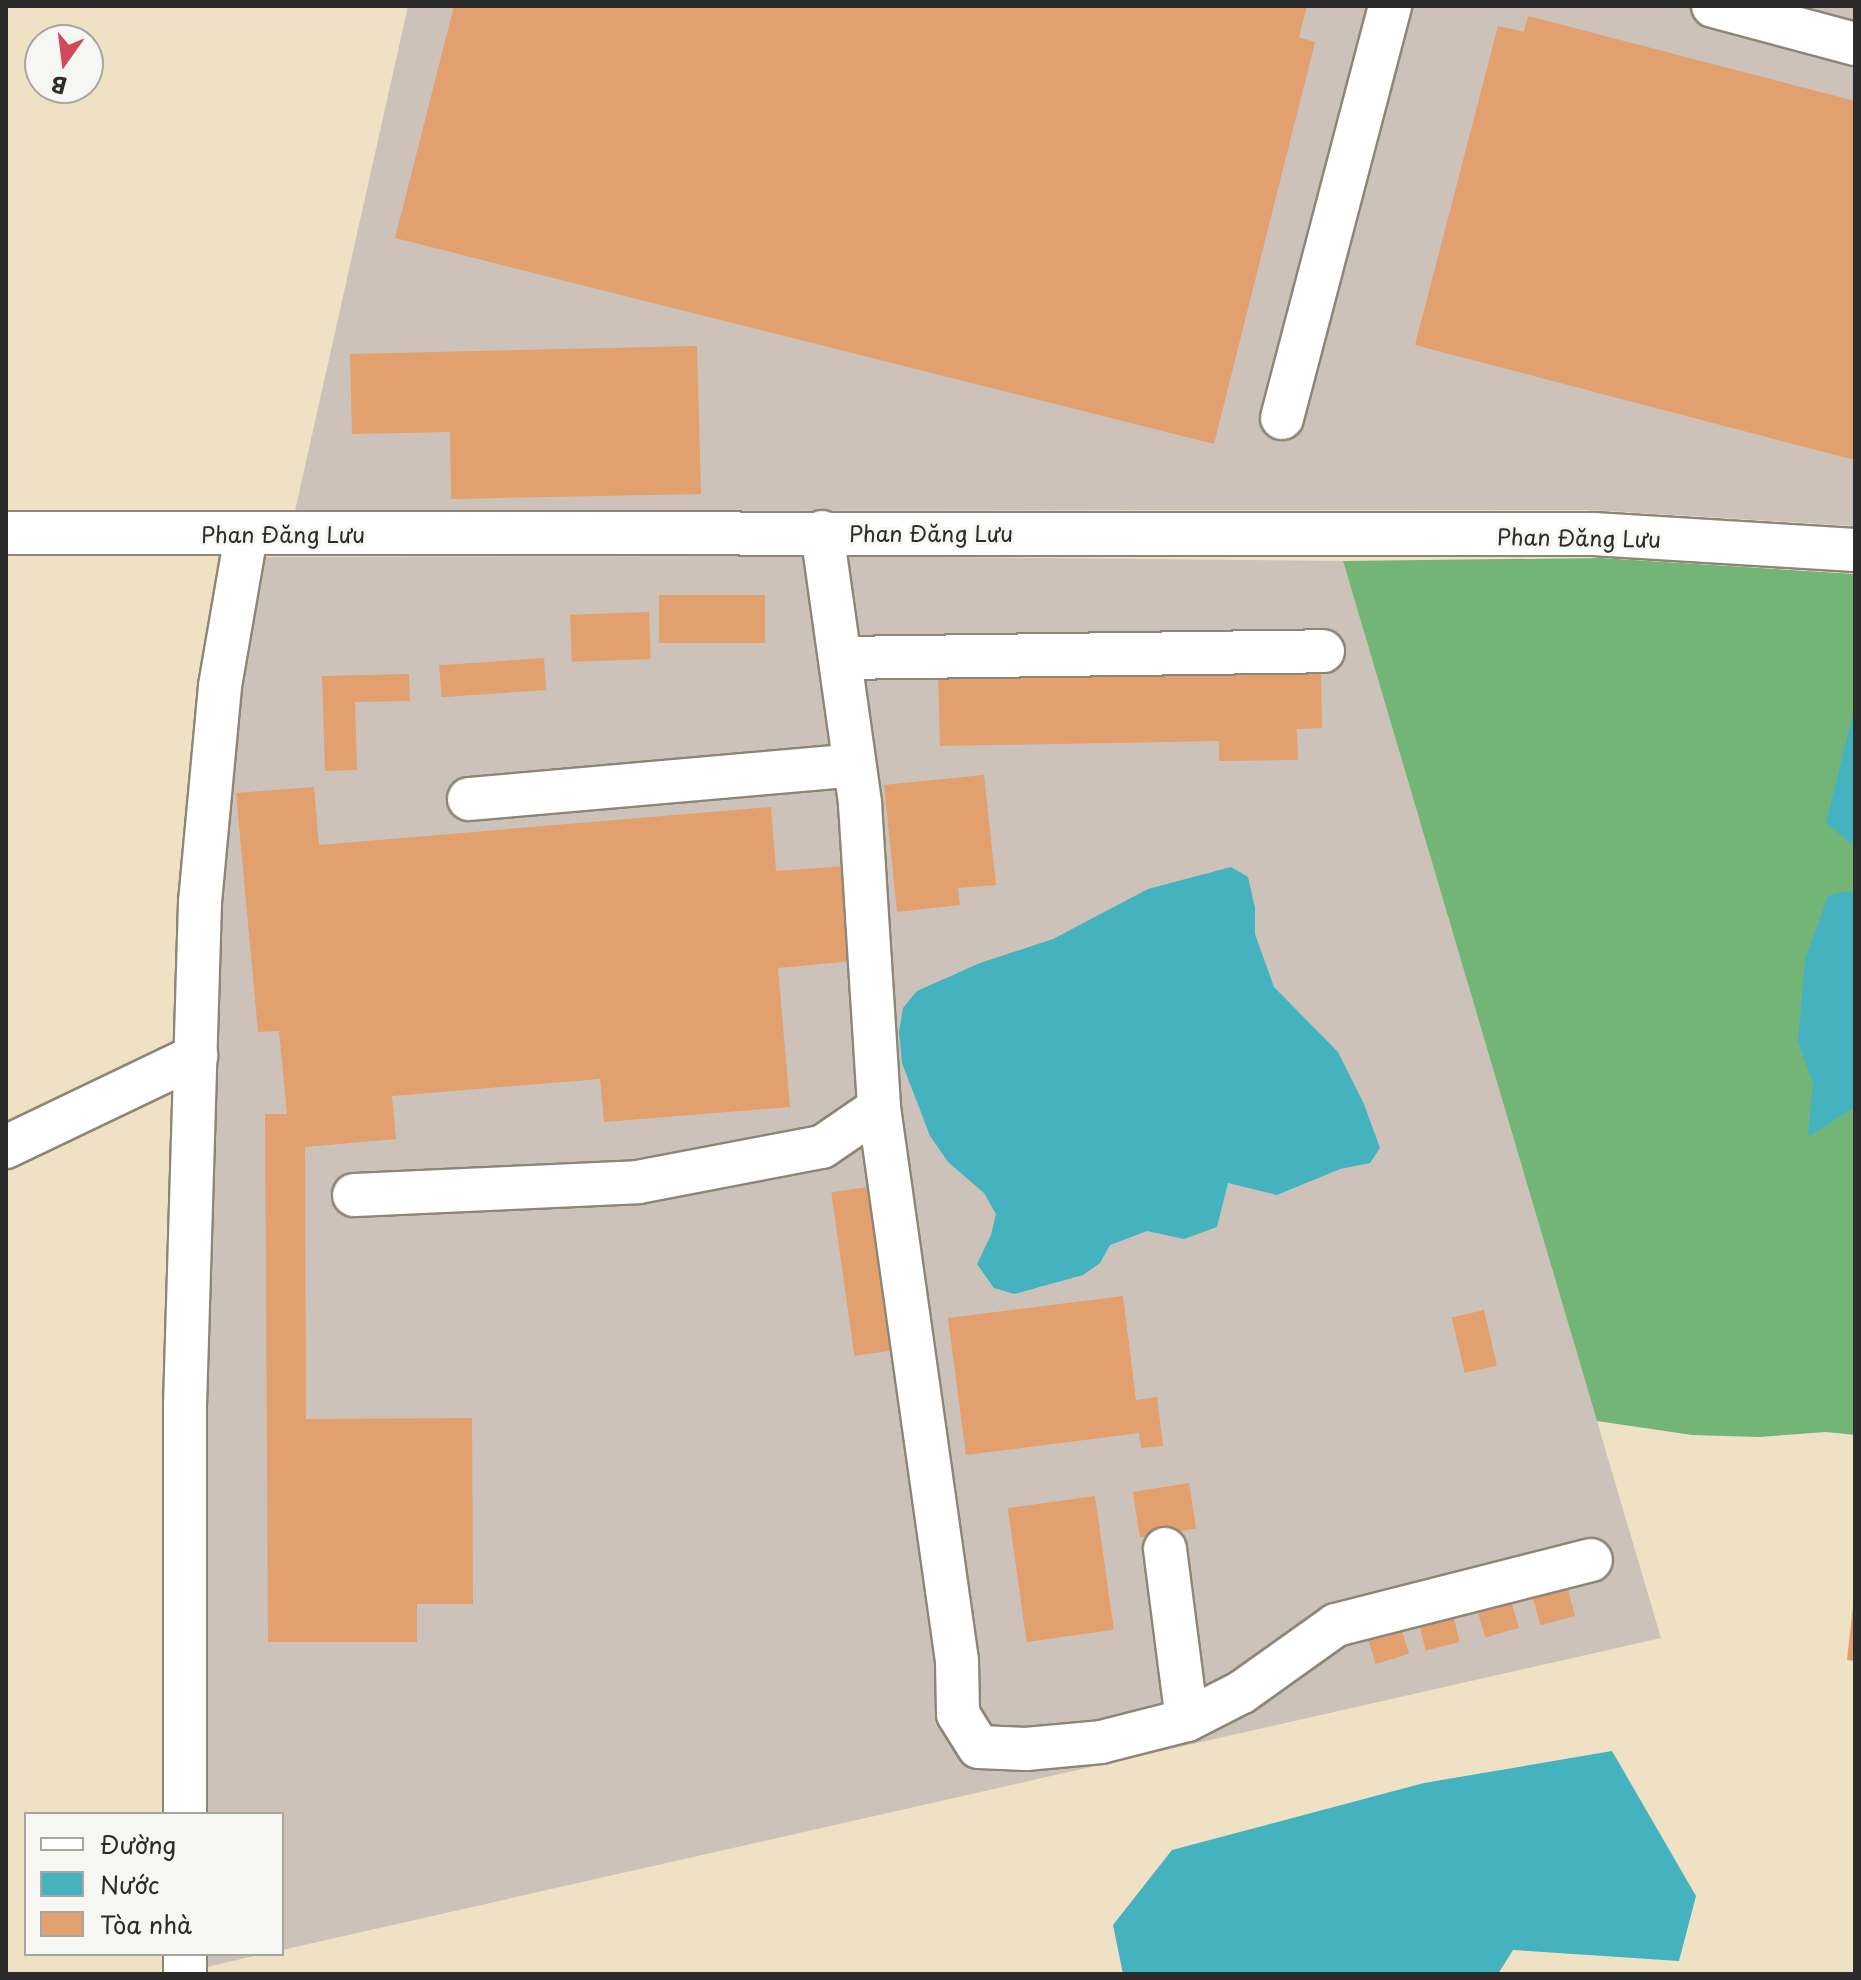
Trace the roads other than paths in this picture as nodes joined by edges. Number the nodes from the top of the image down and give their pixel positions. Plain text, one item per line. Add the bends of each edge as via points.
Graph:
1 (1390, 6) edge
2 (1713, 6) edge
3 (1855, 44) edge
4 (1282, 418) dead end
5 (822, 532) junction
6 (6, 533) edge
7 (246, 535) junction
8 (1855, 550) edge
9 (1323, 651) dead end
10 (840, 658) junction
11 (854, 765) junction
12 (469, 799) dead end
13 (196, 1056) junction
14 (879, 1108) junction
15 (6, 1147) edge
16 (354, 1195) dead end
17 (1165, 1549) dead end
18 (1591, 1560) dead end
19 (1187, 1720) junction
20 (185, 1812) edge

1 - 4 street
2 - 3 street
5 - 7 street, Phan Đăng Lưu
5 - 8 street, Phan Đăng Lưu via 1594,534
5 - 10 street
6 - 7 street, Phan Đăng Lưu
7 - 13 street via 220,686 200,902
9 - 10 street
10 - 11 street
11 - 12 street
11 - 14 street
13 - 15 street
13 - 20 street via 185,1405
14 - 16 street via 822,1147 638,1182
14 - 19 street via 957,1661 958,1714 979,1747 1026,1749 1101,1742
17 - 19 street
18 - 19 street via 1336,1625 1242,1692

